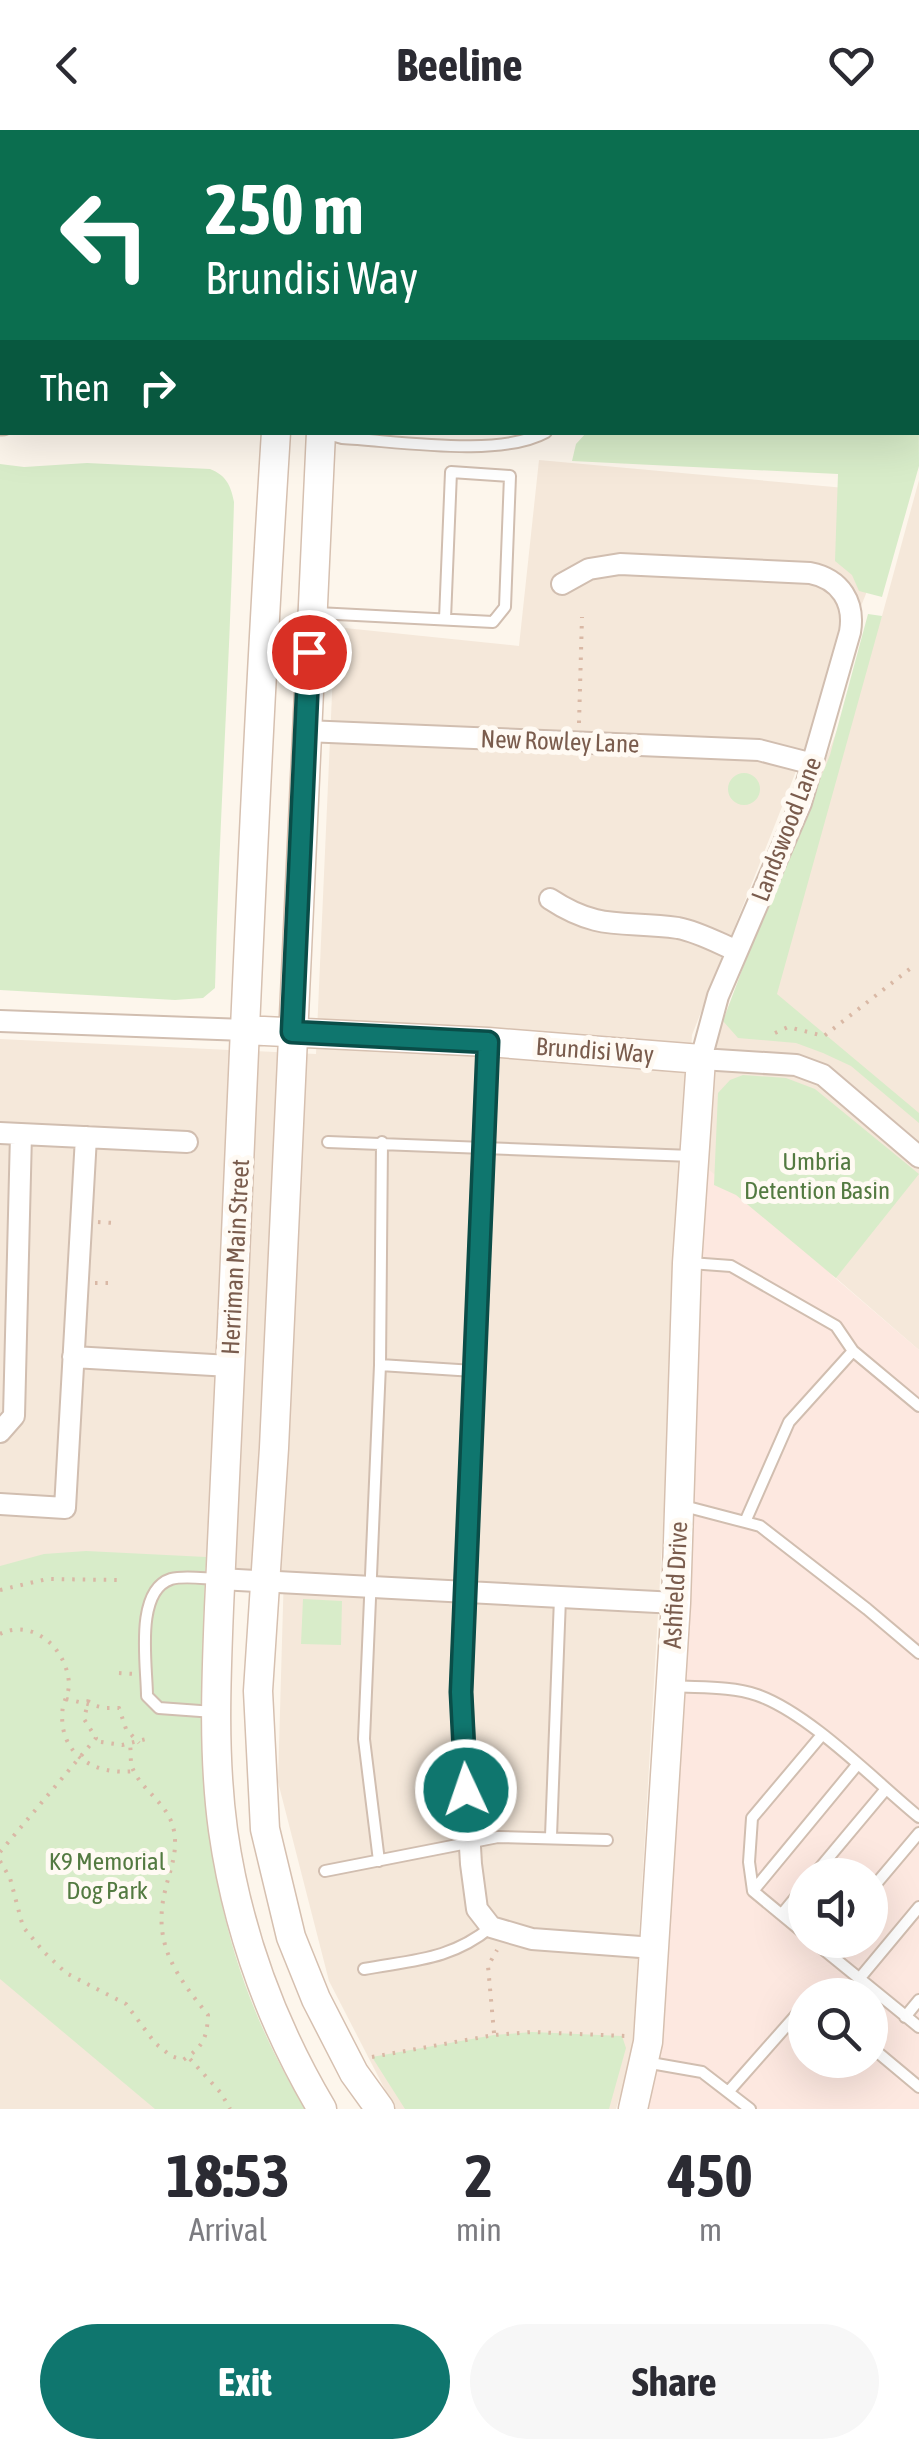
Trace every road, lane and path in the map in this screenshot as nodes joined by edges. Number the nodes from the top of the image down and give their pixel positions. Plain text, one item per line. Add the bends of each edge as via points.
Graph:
1 (276, 435) edge
2 (322, 435) edge
3 (332, 435) edge
4 (541, 435) edge
5 (562, 584) dead end
6 (311, 612) junction
7 (582, 617) dead end
8 (446, 620) junction
9 (578, 728) dead end
10 (305, 730) junction
11 (813, 764) junction
12 (550, 899) dead end
13 (737, 951) junction
14 (910, 968) dead end
15 (0, 1021) edge
16 (246, 1030) junction
17 (292, 1032) junction
18 (775, 1033) dead end
19 (488, 1042) junction
20 (701, 1059) junction
21 (11, 1133) edge
22 (86, 1137) junction
23 (187, 1142) dead end
24 (328, 1142) dead end
25 (382, 1142) junction
26 (484, 1150) junction
27 (693, 1156) junction
28 (919, 1157) edge
29 (687, 1263) junction
30 (853, 1351) junction
31 (74, 1356) junction
32 (380, 1365) junction
33 (230, 1366) junction
34 (474, 1371) junction
35 (919, 1406) edge
36 (0, 1432) edge
37 (0, 1504) edge
38 (680, 1505) junction
39 (744, 1522) junction
40 (220, 1579) junction
41 (119, 1580) dead end
42 (266, 1581) junction
43 (373, 1588) junction
44 (0, 1590) edge
45 (466, 1592) junction
46 (560, 1597) junction
47 (676, 1603) junction
48 (0, 1634) edge
49 (919, 1653) edge
50 (670, 1686) junction
51 (90, 1694) dead end
52 (66, 1699) junction
53 (86, 1704) junction
54 (216, 1712) junction
55 (821, 1736) junction
56 (146, 1738) dead end
57 (102, 1742) dead end
58 (138, 1743) junction
59 (130, 1744) junction
60 (78, 1759) junction
61 (857, 1766) junction
62 (135, 1771) junction
63 (886, 1790) junction
64 (919, 1817) edge
65 (919, 1834) edge
66 (551, 1836) junction
67 (607, 1840) dead end
68 (469, 1841) junction
69 (0, 1852) edge
70 (828, 1858) edge
71 (0, 1860) edge
72 (380, 1861) junction
73 (888, 1870) edge
74 (326, 1871) dead end
75 (754, 1890) junction
76 (788, 1907) edge
77 (919, 1908) edge
78 (782, 1914) junction
79 (788, 1919) edge
80 (490, 1927) junction
81 (654, 1948) junction
82 (496, 1950) dead end
83 (837, 1958) edge
84 (364, 1968) dead end
85 (858, 1978) edge
86 (860, 1978) edge
87 (919, 2000) edge
88 (888, 2003) edge
89 (904, 2017) junction
90 (788, 2024) edge
91 (919, 2027) edge
92 (494, 2035) junction
93 (638, 2049) junction
94 (188, 2057) junction
95 (372, 2057) dead end
96 (888, 2061) edge
97 (919, 2087) edge
98 (729, 2091) junction
99 (230, 2109) edge
100 (322, 2109) edge
101 (380, 2109) edge
102 (633, 2109) edge
103 (750, 2109) edge

1 - 16 main road, Herriman Main Street
2 - 6 main road, Herriman Main Street
3 - 4 lane via 500,446
5 - 11 street, Landswood Lane via 620,564 828,579 852,611
6 - 8 lane
6 - 10 main road, Herriman Main Street
7 - 9 path
8 - 8 lane via 492,622 505,607 510,476 451,472
10 - 11 street, New Rowley Lane via 759,750
10 - 17 main road, Herriman Main Street
11 - 13 street, Landswood Lane
12 - 13 street via 602,924 679,928
13 - 20 street, Landswood Lane
14 - 18 path via 824,1036 788,1027
15 - 16 street, Brundisi Way
16 - 17 main road, Brundisi Way
16 - 33 main road, Herriman Main Street
17 - 19 main road, Brundisi Way
17 - 42 main road, Herriman Main Street
19 - 20 main road, Brundisi Way
19 - 26 street
20 - 27 main road, Ashfield Drive
20 - 28 street, Brundisi Way via 796,1065 823,1075
21 - 22 street
21 - 36 street via 14,1416
22 - 23 street
22 - 31 street
24 - 25 lane
25 - 26 lane
25 - 32 lane
26 - 27 lane
26 - 34 street
27 - 29 main road, Ashfield Drive
29 - 30 lane via 731,1266 836,1326
29 - 38 main road, Ashfield Drive
30 - 35 lane
30 - 39 lane via 789,1422
31 - 33 street
31 - 37 street via 65,1508
32 - 34 lane
32 - 43 lane
33 - 40 main road, Herriman Main Street
34 - 45 street
38 - 39 lane
38 - 47 main road, Ashfield Drive
39 - 49 lane via 760,1526
40 - 42 street
40 - 54 main road, Herriman Main Street
40 - 54 lane via 171,1579 146,1608 148,1696 159,1708
41 - 44 path via 47,1579
42 - 43 street
42 - 101 main road, Herriman Main Street via 258,1691 266,1829 291,1936 316,2000
43 - 45 street
43 - 72 lane via 364,1739
45 - 46 street
45 - 68 street via 461,1692
46 - 47 street
46 - 66 lane
47 - 50 main road, Ashfield Drive
48 - 52 path via 24,1630 54,1647 64,1662
50 - 55 lane via 757,1696
50 - 81 main road, Ashfield Drive
51 - 53 path
52 - 53 path
52 - 60 path via 64,1732
53 - 58 path via 118,1708
53 - 60 path via 84,1719 96,1738
54 - 100 main road, Herriman Main Street via 223,1830 236,1899 275,2020
55 - 61 lane
55 - 75 lane via 752,1818
56 - 58 path
57 - 59 path
58 - 59 path
59 - 62 path
60 - 62 path via 97,1770
60 - 69 path
61 - 63 lane
61 - 75 lane
62 - 94 path via 174,1826 176,1852 162,1920 172,1970 208,2015 207,2038
63 - 64 lane
63 - 70 lane
65 - 73 lane
66 - 67 lane
66 - 68 lane
68 - 72 lane
68 - 80 street via 477,1909
71 - 94 path via 23,1926 44,1952 66,1973 126,2004 171,2056
72 - 74 lane
75 - 78 lane
76 - 78 lane
77 - 86 lane
78 - 79 lane
80 - 81 street via 532,1939
80 - 84 lane via 450,1953
81 - 93 main road, Ashfield Drive
82 - 92 path via 488,1966
83 - 85 lane
87 - 89 lane
88 - 89 lane
89 - 91 lane
90 - 98 lane
92 - 93 path via 532,2032
92 - 95 path
93 - 98 lane via 694,2069
93 - 102 main road, Ashfield Drive
94 - 99 path
96 - 97 lane
98 - 103 lane

